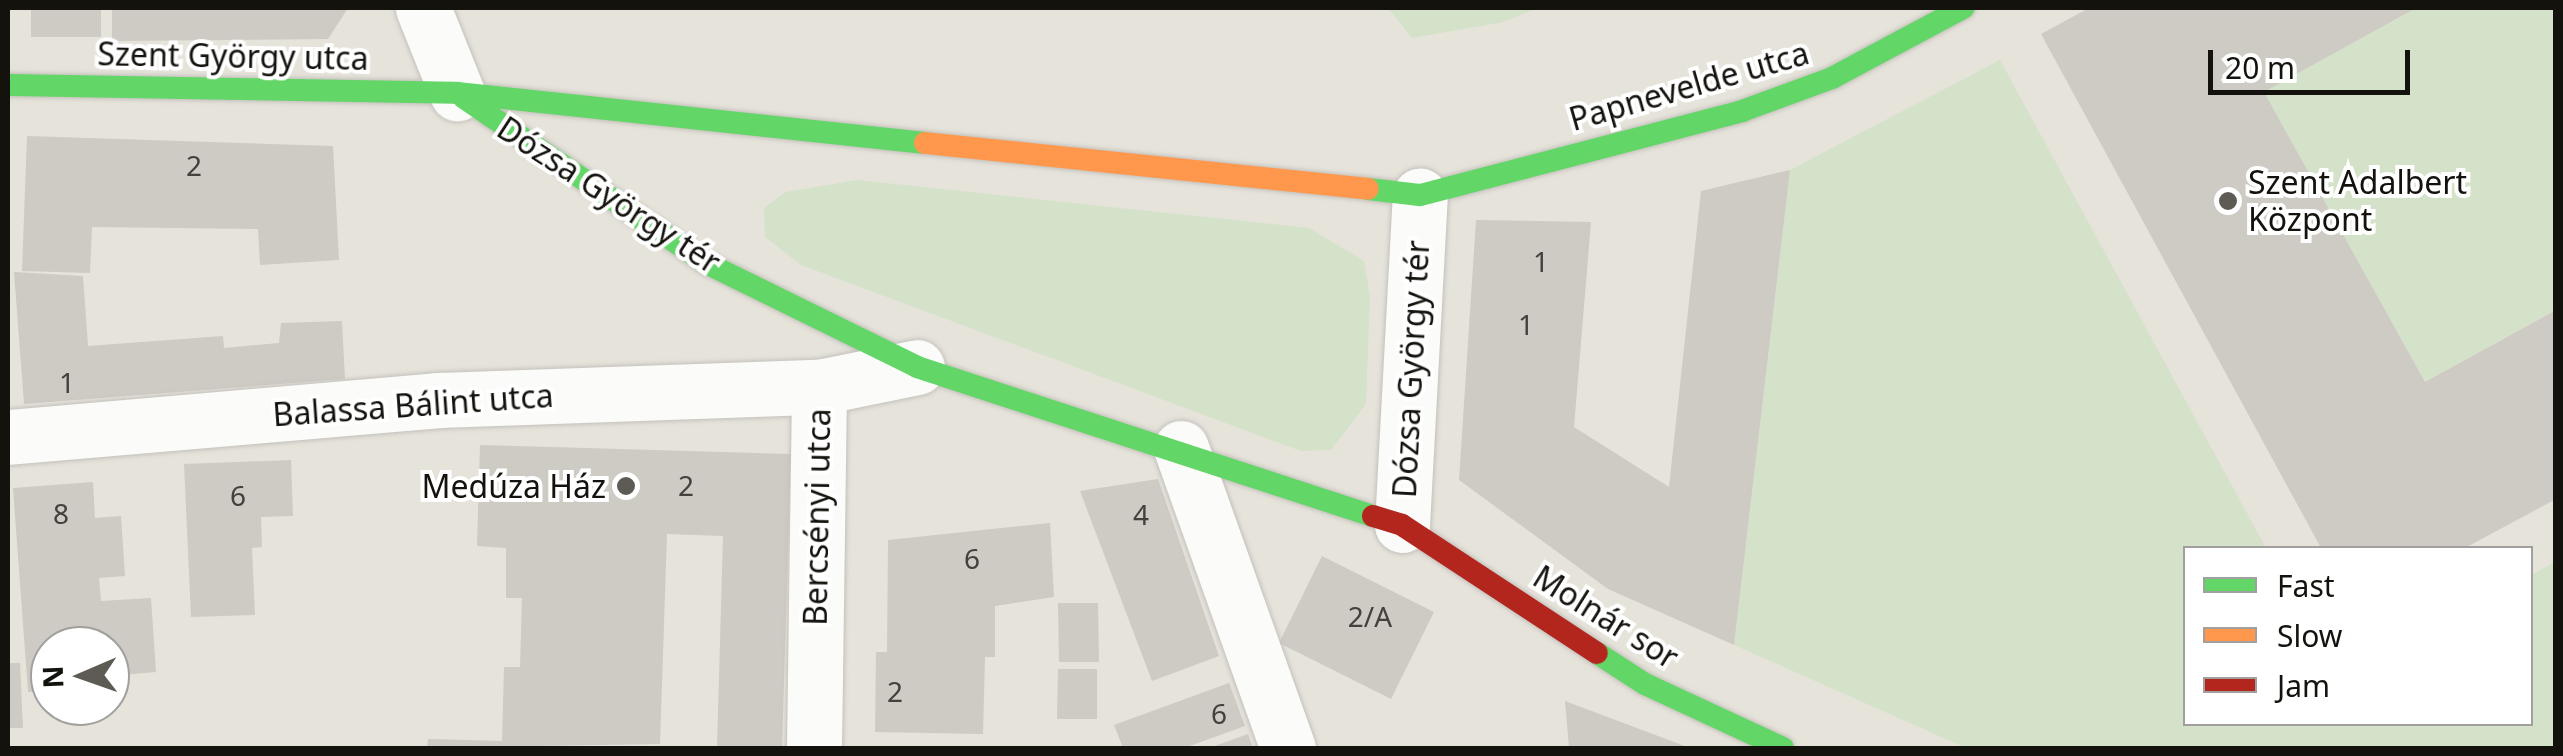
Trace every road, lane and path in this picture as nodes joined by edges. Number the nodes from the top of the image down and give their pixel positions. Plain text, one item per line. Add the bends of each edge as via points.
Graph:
1 (423, 8) edge
2 (1962, 8) edge
3 (8, 84) edge
4 (457, 94) junction
5 (1420, 194) junction
6 (917, 366) junction
7 (819, 387) junction
8 (8, 437) edge
9 (1181, 448) junction
10 (1402, 524) junction
11 (814, 748) edge
12 (1288, 748) edge
13 (1784, 748) edge

1 - 4 street
2 - 5 street, Papnevelde utca via 1832,78 1742,110
3 - 4 street, Szent György utca
4 - 5 street, Dózsa György tér
4 - 6 street, Dózsa György tér via 704,262
5 - 10 street, Dózsa György tér
6 - 7 street, Bercsényi utca
6 - 9 street, Dózsa György tér
7 - 8 street, Balassa Bálint utca via 438,400
7 - 11 street, Bercsényi utca
9 - 10 street, Dózsa György tér
9 - 12 street
10 - 13 street, Molnár sor via 1645,684

